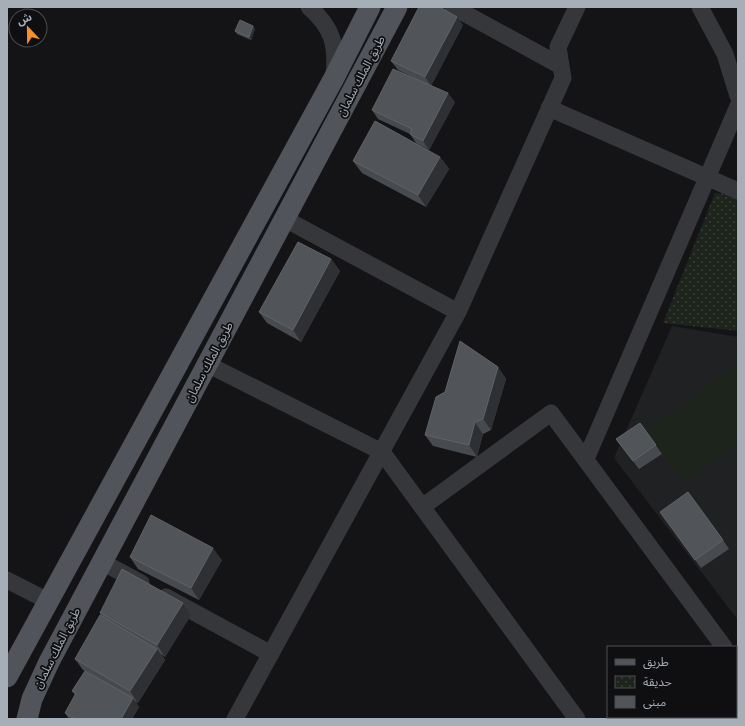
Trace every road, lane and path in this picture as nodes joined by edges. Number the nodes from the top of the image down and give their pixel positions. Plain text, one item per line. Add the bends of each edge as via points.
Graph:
1 (309, 7) edge
2 (370, 7) edge
3 (397, 7) edge
4 (453, 7) edge
5 (577, 7) edge
6 (700, 7) edge
7 (561, 66) junction
8 (334, 78) junction
9 (738, 96) edge
10 (738, 106) edge
11 (549, 108) junction
12 (708, 177) junction
13 (738, 191) edge
14 (285, 218) junction
15 (458, 312) junction
16 (207, 364) junction
17 (382, 452) junction
18 (586, 459) junction
19 (422, 507) junction
20 (102, 562) junction
21 (7, 580) edge
22 (48, 601) junction
23 (723, 646) edge
24 (271, 654) junction
25 (7, 677) edge
26 (27, 719) edge
27 (235, 719) edge
28 (577, 719) edge

1 - 8 street via 326,25 331,36 335,60
2 - 8 main road, طريق الملك سلمان
3 - 14 main road, طريق الملك سلمان
4 - 7 street
5 - 7 street via 558,47
6 - 9 street via 725,54
7 - 11 street via 563,78
8 - 22 main road, طريق الملك سلمان
10 - 12 street
11 - 12 street
11 - 15 street
12 - 13 street
12 - 18 street
14 - 15 street
14 - 16 main road, طريق الملك سلمان
15 - 17 street
16 - 17 street
16 - 20 main road, طريق الملك سلمان
17 - 19 street
17 - 24 street
18 - 19 street via 551,413
18 - 23 street
19 - 28 street
20 - 24 street
20 - 26 main road, طريق الملك سلمان via 49,662 32,699
21 - 22 street
22 - 25 main road, طريق الملك سلمان
24 - 27 street

